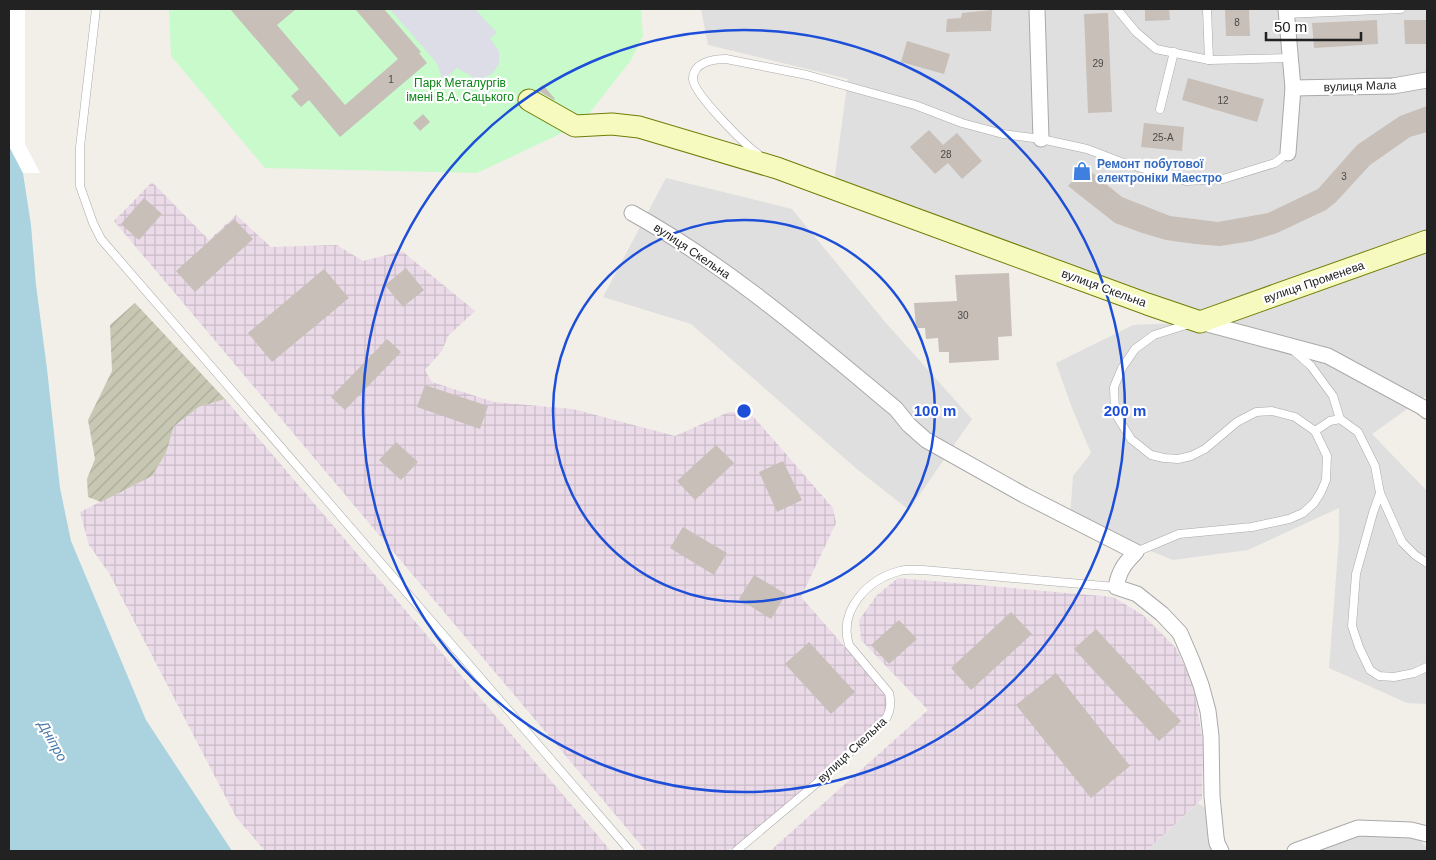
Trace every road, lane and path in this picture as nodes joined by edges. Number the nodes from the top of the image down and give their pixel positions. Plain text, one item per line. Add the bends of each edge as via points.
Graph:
1 (96, 9) edge
2 (1037, 9) edge
3 (1117, 9) edge
4 (1207, 9) edge
5 (1401, 9) edge
6 (1349, 10) edge
7 (1286, 11) edge
8 (1174, 52) junction
9 (1290, 58) junction
10 (1209, 60) junction
11 (1427, 80) edge
12 (1292, 88) junction
13 (529, 100) dead end
14 (1160, 109) dead end
15 (1041, 139) junction
16 (1288, 153) joint
17 (777, 168) junction
18 (632, 213) dead end
19 (1427, 241) edge
20 (1200, 322) junction
21 (1288, 346) junction
22 (1427, 411) edge
23 (1340, 419) junction
24 (1315, 431) junction
25 (1380, 493) junction
26 (1136, 552) junction
27 (1427, 563) edge
28 (1116, 587) junction
29 (1427, 667) edge
30 (1427, 834) edge
31 (630, 851) edge
32 (736, 851) edge
33 (1221, 851) edge
34 (1295, 851) edge

1 - 31 lane via 80,147 80,186 101,239
2 - 15 street
3 - 8 lane via 1156,49
4 - 10 lane
5 - 6 lane
6 - 7 lane
7 - 9 street
8 - 10 lane
8 - 14 lane
9 - 10 lane
9 - 12 street
11 - 12 street, вулиця Мала via 1393,86
12 - 16 street
13 - 17 street, вулиця Скельна via 575,126 612,124 639,127
15 - 16 lane via 1087,149 1186,181 1223,179 1275,163
15 - 17 lane via 994,132 915,105 807,75 735,60 717,59 698,67 693,79 705,100 748,147
17 - 20 street, вулиця Скельна
18 - 26 street, вулиця Скельна via 675,238 788,319 896,408 926,440
19 - 20 street, вулиця Променева
20 - 21 street, вулиця Скельна
20 - 24 lane via 1154,335 1135,349 1122,368 1114,387 1115,413 1131,439 1151,455 1178,459 1205,450 1237,422 1256,412 1295,417
21 - 22 street, вулиця Скельна via 1328,356
21 - 23 lane via 1311,366 1333,396
23 - 24 lane via 1330,421
23 - 25 lane via 1358,432 1375,466
24 - 26 lane via 1327,456 1326,480 1314,503 1303,513 1252,527 1179,534
25 - 27 lane via 1402,542
25 - 29 lane via 1356,574 1352,626 1370,670 1379,676 1394,677
26 - 28 street via 1119,573
28 - 32 lane, вулиця Скельна via 923,570 902,570 870,586 849,612 847,638 849,645 889,693 891,709 887,717 824,777
28 - 33 street, вулиця Скельна via 1136,594 1162,614 1180,634 1192,661 1208,711 1212,796 1217,843
30 - 34 street via 1411,830 1358,828

